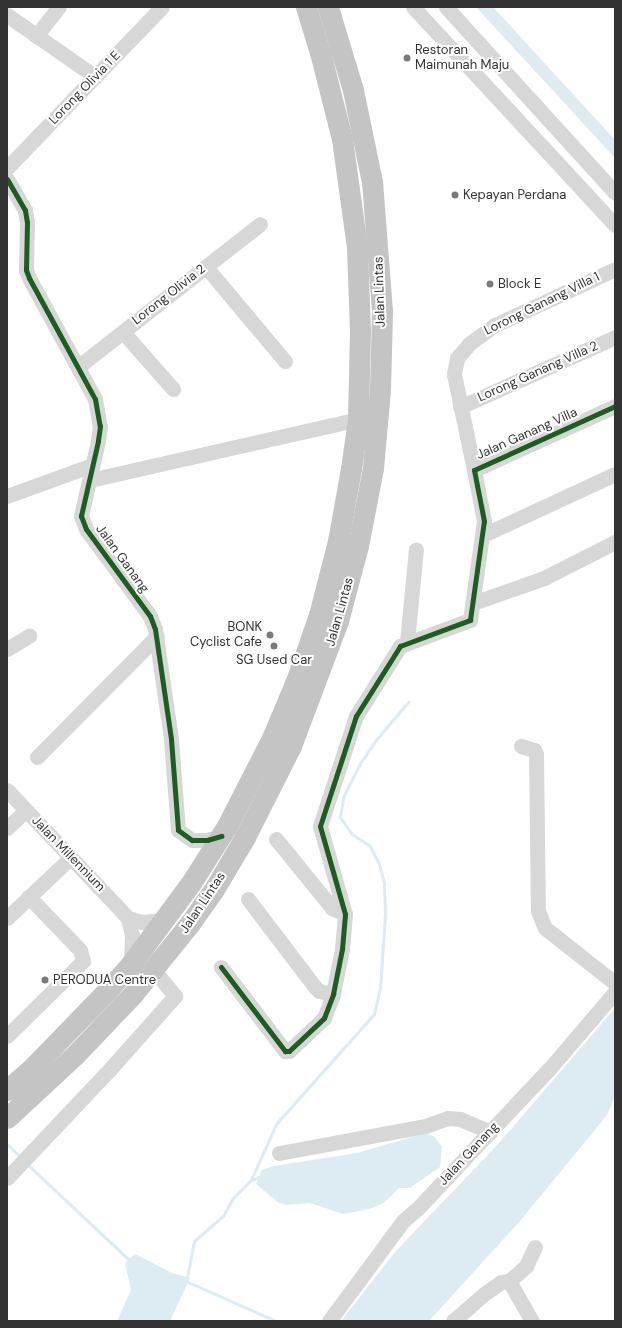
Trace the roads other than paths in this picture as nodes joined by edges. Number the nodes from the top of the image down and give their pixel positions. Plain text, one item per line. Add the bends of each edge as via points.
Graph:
1 (59, 7) edge
2 (162, 7) edge
3 (306, 7) edge
4 (413, 7) edge
5 (446, 7) edge
6 (330, 9) edge
7 (7, 15) edge
8 (36, 36) junction
9 (96, 77) junction
10 (7, 168) edge
11 (7, 179) edge
12 (615, 193) edge
13 (260, 224) dead end
14 (615, 225) edge
15 (206, 267) junction
16 (612, 270) dead end
17 (123, 332) junction
18 (615, 337) edge
19 (456, 358) joint
20 (285, 361) dead end
21 (79, 366) junction
22 (172, 389) dead end
23 (615, 406) edge
24 (460, 407) junction
25 (358, 419) junction
26 (92, 465) junction
27 (373, 468) junction
28 (351, 469) junction
29 (474, 470) junction
30 (615, 474) edge
31 (90, 480) junction
32 (7, 496) edge
33 (483, 535) junction
34 (615, 542) edge
35 (416, 549) dead end
36 (473, 603) junction
37 (29, 636) dead end
38 (157, 636) junction
39 (407, 642) junction
40 (7, 649) edge
41 (521, 746) dead end
42 (37, 756) dead end
43 (7, 790) edge
44 (26, 810) junction
45 (7, 828) edge
46 (221, 836) junction
47 (276, 839) dead end
48 (192, 840) junction
49 (71, 857) junction
50 (201, 868) junction
51 (29, 898) junction
52 (248, 899) dead end
53 (345, 914) junction
54 (7, 918) edge
55 (128, 918) junction
56 (165, 920) junction
57 (131, 964) junction
58 (221, 967) dead end
59 (154, 970) junction
60 (615, 983) edge
61 (615, 992) edge
62 (333, 994) junction
63 (7, 1036) edge
64 (7, 1090) edge
65 (10, 1115) edge
66 (490, 1132) junction
67 (279, 1153) dead end
68 (7, 1178) edge
69 (535, 1247) dead end
70 (509, 1281) junction
71 (330, 1321) edge
72 (453, 1321) edge
73 (532, 1321) edge

1 - 8 street
2 - 9 street, Lorong Olivia 1 E
3 - 25 highway, Jalan Lintas via 332,96 353,209 360,330
4 - 14 street
5 - 12 street
6 - 27 highway, Jalan Lintas via 358,112 375,209 381,277 382,332
7 - 8 street
8 - 9 street
9 - 10 street, Lorong Olivia 1 E
11 - 21 street, Jalan Ganang via 26,216 26,263 29,278
13 - 15 street, Lorong Olivia 2
15 - 17 street, Lorong Olivia 2
15 - 20 street
16 - 19 street, Lorong Ganang Villa 1 via 495,325 470,342
17 - 21 street, Lorong Olivia 2
17 - 22 street
18 - 24 street, Lorong Ganang Villa 2
19 - 24 street, Jalan Ganang Villa via 454,374
21 - 26 street, Jalan Ganang via 99,413 98,441
23 - 29 street, Jalan Ganang Villa
24 - 29 street, Jalan Ganang Villa
25 - 28 highway, Jalan Lintas
25 - 31 street
26 - 31 street, Jalan Ganang
26 - 32 street
27 - 28 highway via 362,473
27 - 59 highway, Jalan Lintas via 358,546 338,622 292,746 221,877
28 - 46 highway, Jalan Lintas via 338,542 319,615 298,676 272,738
29 - 33 street, Jalan Ganang Villa via 483,509
30 - 33 street
31 - 38 street, Jalan Ganang via 81,516 82,523 150,616
33 - 36 street, Jalan Ganang Villa
34 - 36 street via 544,578
35 - 39 street
36 - 39 street, Jalan Ganang Villa via 470,620 466,623
37 - 40 street
38 - 42 street
38 - 48 street, Jalan Ganang via 171,739 177,825 182,834
39 - 53 street, Jalan Ganang Villa via 396,652 356,716 321,819 321,832
41 - 60 street via 534,750 536,754 538,911 545,928
43 - 44 street, Jalan Millennium
44 - 45 street
44 - 49 street, Jalan Millennium
46 - 48 street via 212,840
46 - 50 highway, Jalan Lintas
47 - 53 street via 332,908
48 - 50 street, Jalan Ganang via 200,855
49 - 51 street
49 - 55 street, Jalan Millennium
50 - 56 highway, Jalan Lintas
51 - 54 street
51 - 63 street via 83,956 81,965
52 - 62 street via 314,986 319,991
53 - 62 street, Jalan Ganang Villa
55 - 56 street via 142,922
55 - 57 street via 133,940
56 - 57 highway, Jalan Lintas
57 - 64 highway, Jalan Lintas via 70,1029
58 - 62 street, Jalan Ganang Villa via 285,1051 289,1051 324,1018
59 - 65 highway, Jalan Lintas via 94,1035
59 - 68 street via 174,996 110,1069
61 - 66 street, Jalan Ganang
66 - 67 street via 460,1119 448,1118 425,1126
66 - 71 street, Jalan Ganang via 403,1221
69 - 70 street via 526,1266
70 - 72 street via 501,1282 484,1294
70 - 73 street

